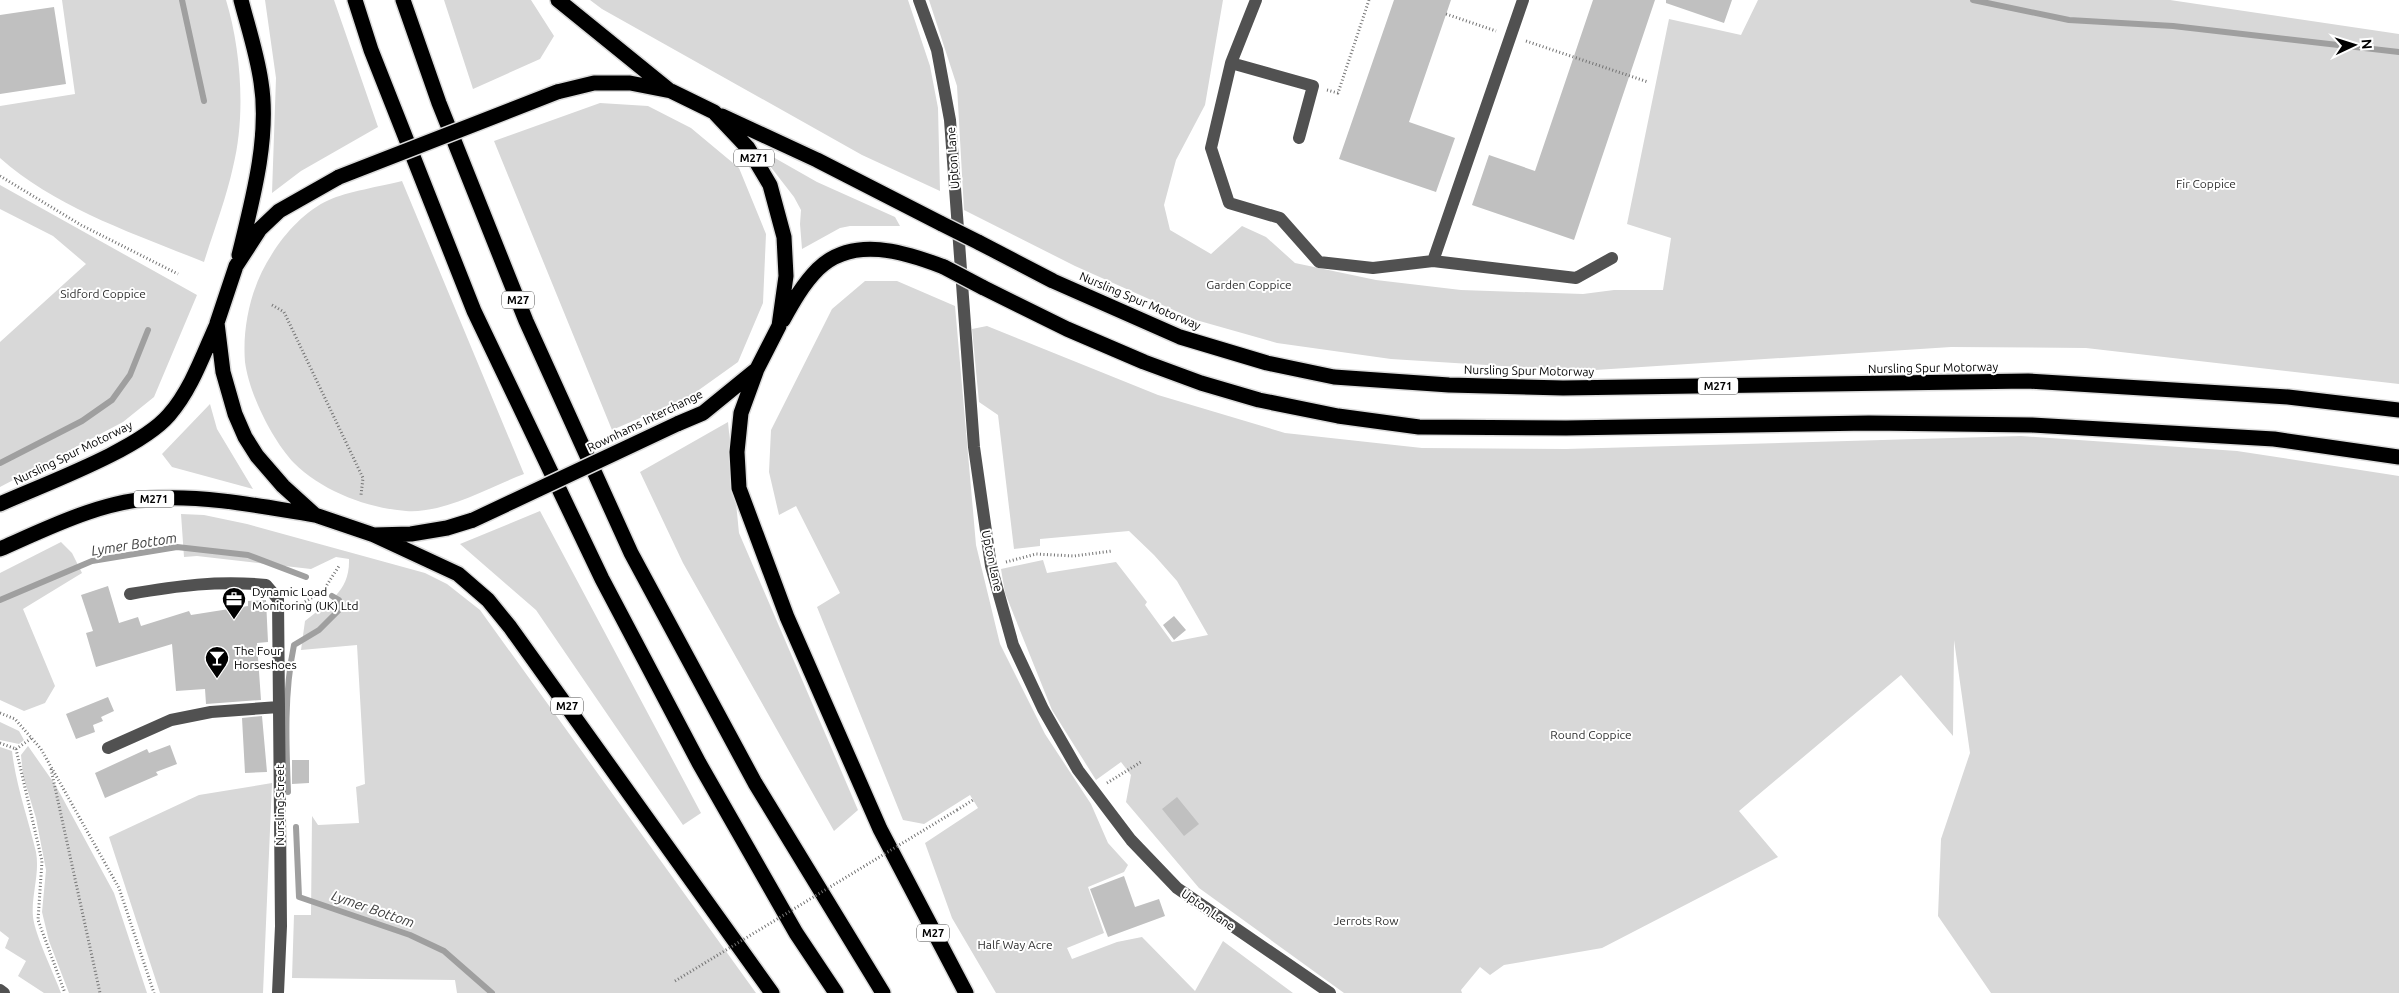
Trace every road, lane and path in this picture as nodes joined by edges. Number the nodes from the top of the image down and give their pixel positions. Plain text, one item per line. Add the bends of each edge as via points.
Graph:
1 (241, 0) edge
2 (355, 0) edge
3 (403, 0) edge
4 (558, 0) edge
5 (919, 0) edge
6 (1256, 0) edge
7 (1369, 0) edge
8 (1523, 0) edge
9 (1446, 14) dead end
10 (1511, 35) junction
11 (1231, 63) junction
12 (1648, 82) dead end
13 (1313, 86) junction
14 (671, 92) junction
15 (714, 112) junction
16 (1299, 138) dead end
17 (0, 176) edge
18 (1612, 258) dead end
19 (1433, 261) junction
20 (236, 266) junction
21 (178, 274) dead end
22 (272, 305) dead end
23 (217, 323) junction
24 (779, 326) junction
25 (757, 369) junction
26 (2399, 410) edge
27 (2399, 457) edge
28 (362, 495) dead end
29 (0, 504) edge
30 (315, 515) junction
31 (374, 535) junction
32 (0, 549) edge
33 (1112, 551) dead end
34 (339, 566) dead end
35 (991, 566) junction
36 (130, 594) dead end
37 (279, 617) junction
38 (279, 707) junction
39 (0, 714) edge
40 (32, 738) junction
41 (0, 743) edge
42 (108, 748) dead end
43 (16, 749) junction
44 (1141, 762) dead end
45 (50, 766) junction
46 (1094, 792) junction
47 (973, 800) dead end
48 (675, 980) dead end
49 (0, 990) edge
50 (4, 993) edge
51 (65, 993) edge
52 (100, 993) edge
53 (154, 993) edge
54 (278, 993) edge
55 (772, 993) edge
56 (836, 993) edge
57 (883, 993) edge
58 (966, 993) edge
59 (1330, 993) edge

1 - 20 highway via 262,83 262,136 256,188
2 - 56 highway via 371,50 474,311 602,579 699,763 796,933
3 - 57 highway, M27 via 526,321 631,553 756,783
4 - 14 highway
5 - 35 street, Upton Lane via 937,50 950,120 974,447
6 - 11 street
7 - 13 path via 1338,93
8 - 10 street
9 - 10 path
10 - 12 path
10 - 19 street
11 - 13 street
11 - 19 street via 1211,148 1229,203 1280,218 1319,262 1373,268
13 - 16 street
14 - 15 highway, Rownhams Interchange / M271
14 - 20 highway, Rownhams Interchange / M271, bridge via 630,84 594,83 557,92 339,177 279,212 260,229
15 - 24 highway, Rownhams Interchange / M271 via 748,148 770,186 784,237 786,276
15 - 26 highway, Nursling Spur Motorway / M271, bridge via 817,160 1053,281 1180,337 1267,363 1334,377 1449,386 1563,388 2028,381 2288,397
17 - 21 path via 81,225
18 - 19 street via 1576,278
20 - 23 highway, Rownhams Interchange / M271
22 - 28 path via 284,312 363,478
23 - 29 highway, Nursling Spur Motorway / M271 via 185,392 159,424 111,454
23 - 30 highway, Rownhams Interchange / M271 via 223,372 234,414 245,437 283,486
24 - 25 highway, Rownhams Interchange / M271
24 - 27 highway, M271, bridge via 810,277 825,263 840,255 886,249 906,252 944,267 1067,329 1144,362 1259,400 1338,416 1419,427 1869,423 2032,425 2274,439
25 - 31 highway, Rownhams Interchange / M271, bridge via 703,412 473,520 411,534
25 - 58 highway, M27 via 740,413 739,488 787,617 880,829
30 - 31 highway, Rownhams Interchange / M271
30 - 32 highway, M271 via 209,499 158,498 114,505 63,521
31 - 55 highway, M27 via 458,574 488,600 510,626
33 - 35 path via 1074,556 1036,554
34 - 37 path via 323,591
35 - 46 street, Upton Lane via 1013,645 1043,710
36 - 37 street, Nursling Street via 189,584 244,582 266,585 278,599
37 - 38 street, Nursling Street
38 - 42 street via 211,712 171,720
38 - 54 street, Nursling Street via 281,926
39 - 40 path via 15,718
40 - 43 path
40 - 45 path
41 - 43 path
43 - 51 path via 42,861 38,920
44 - 46 path
45 - 52 path
45 - 53 path via 119,888
46 - 59 street, Upton Lane via 1131,840 1177,888
47 - 48 path, bridge
49 - 50 street

